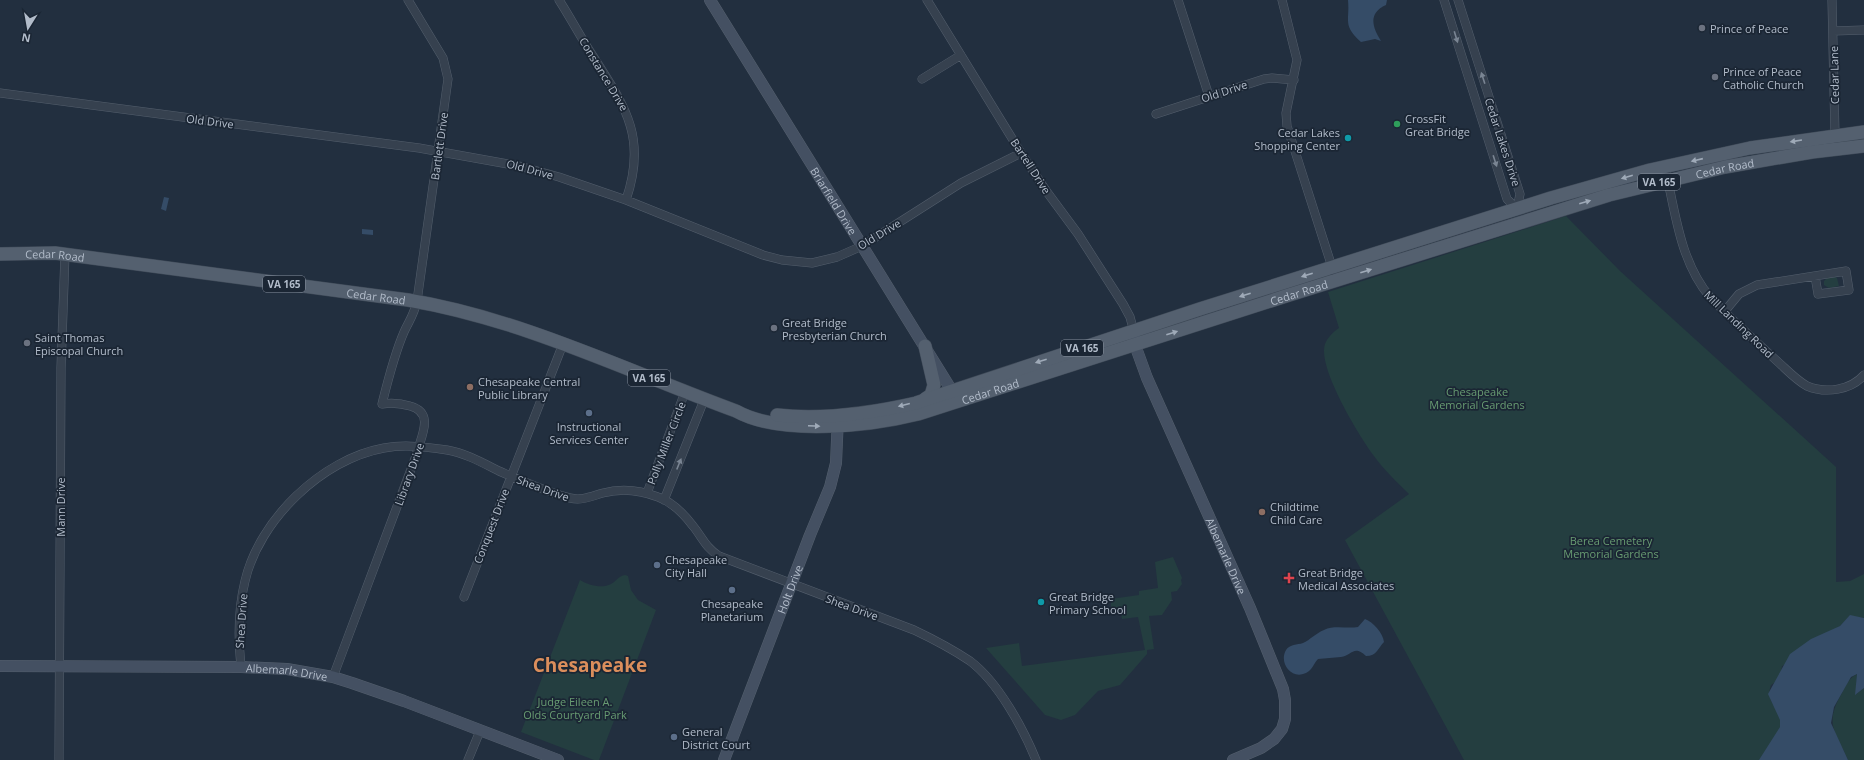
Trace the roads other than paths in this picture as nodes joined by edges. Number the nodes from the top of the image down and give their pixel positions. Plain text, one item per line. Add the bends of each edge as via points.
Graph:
1 (408, 0) edge
2 (559, 0) edge
3 (710, 0) edge
4 (927, 0) edge
5 (1178, 0) edge
6 (1282, 0) edge
7 (1444, 0) edge
8 (1458, 0) edge
9 (1832, 0) edge
10 (1864, 30) edge
11 (1833, 31) junction
12 (961, 55) junction
13 (922, 80) dead end
14 (1294, 80) junction
15 (0, 93) edge
16 (1209, 96) junction
17 (1156, 114) dead end
18 (1864, 132) edge
19 (1835, 136) junction
20 (1864, 146) edge
21 (1841, 148) junction
22 (438, 150) junction
23 (1022, 153) junction
24 (1665, 167) junction
25 (1668, 180) junction
26 (626, 200) junction
27 (1517, 209) junction
28 (1548, 214) junction
29 (862, 246) junction
30 (0, 254) edge
31 (65, 254) junction
32 (1413, 257) junction
33 (1332, 268) junction
34 (1815, 276) junction
35 (1329, 283) junction
36 (418, 301) junction
37 (1724, 312) junction
38 (1134, 332) junction
39 (563, 344) junction
40 (1135, 345) junction
41 (925, 346) junction
42 (1864, 375) edge
43 (952, 391) junction
44 (685, 392) junction
45 (704, 400) junction
46 (925, 400) junction
47 (951, 404) junction
48 (838, 420) junction
49 (418, 446) junction
50 (511, 476) junction
51 (647, 493) junction
52 (664, 500) junction
53 (791, 584) junction
54 (465, 594) dead end
55 (0, 666) edge
56 (60, 666) junction
57 (240, 667) junction
58 (333, 678) junction
59 (480, 731) junction
60 (59, 760) edge
61 (468, 760) edge
62 (558, 760) edge
63 (724, 760) edge
64 (1036, 760) edge
65 (1233, 760) edge

1 - 22 street, Bartlett Drive via 447,68 448,79
2 - 26 street, Constance Drive via 628,114 635,154 632,181
3 - 29 street, Briarfield Drive
4 - 12 street, Bartell Drive
5 - 16 street
6 - 14 street via 1297,60
7 -> 27 street, Cedar Lakes Drive via 1507,199
27 -> 8 street, Cedar Lakes Drive via 1520,194
9 - 11 street, Cedar Lane
10 - 11 street
11 - 19 street, Cedar Lane
12 - 13 street
12 - 23 street, Bartell Drive
14 - 16 street, Old Drive via 1264,79
14 - 33 street via 1286,113 1287,126
15 - 22 street, Old Drive
16 - 17 street, Old Drive
18 - 19 main road, Cedar Road / VA 165
19 - 21 street, Cedar Lane
19 -> 24 main road, Cedar Road / VA 165 via 1750,148
20 - 21 main road, Cedar Road / VA 165
21 - 25 main road, Cedar Road / VA 165
22 - 26 street, Old Drive via 519,166
22 - 36 street, Bartlett Drive
23 - 29 street, Old Drive via 961,183
23 - 38 street, Bartell Drive via 1123,304
24 - 25 street, Mill Landing Road
24 -> 27 main road, Cedar Road / VA 165
28 -> 25 main road, Cedar Road / VA 165
25 - 37 street, Mill Landing Road via 1684,247 1693,272
26 - 29 street, Old Drive via 782,260 812,263 828,260
27 - 28 main road
27 - 32 main road via 1515,215 1508,220 1442,241
27 - 33 main road, Cedar Road / VA 165
28 - 32 main road, Cedar Road / VA 165
29 - 41 street, Briarfield Drive
30 - 31 main road, Cedar Road / VA 165
31 - 36 main road, Cedar Road / VA 165
31 - 56 street, Mann Drive
35 -> 32 main road, Cedar Road / VA 165
33 - 35 street
33 -> 38 main road, Cedar Road / VA 165
34 - 34 street via 1846,271 1849,290 1818,294
34 - 37 street via 1757,285 1739,294
40 -> 35 main road, Cedar Road / VA 165
36 - 39 main road, Cedar Road / VA 165 via 477,315
36 - 49 street, Library Drive via 391,369 382,404 396,402 421,410 424,423
37 - 42 street, Mill Landing Road via 1807,386 1838,389 1852,384
38 - 40 street, Albemarle Drive
38 -> 43 main road, Cedar Road / VA 165
39 - 44 main road, Cedar Road / VA 165
39 - 50 street, Conquest Drive
40 - 47 main road, Cedar Road / VA 165
40 - 65 street, Albemarle Drive via 1165,422 1250,608 1283,689 1286,719 1278,734 1261,748
41 - 43 street, Briarfield Drive
41 - 46 main road via 934,385 931,395
43 - 46 main road, Cedar Road / VA 165
43 - 47 street
44 - 45 main road, Cedar Road / VA 165
44 - 51 street, Polly Miller Circle
45 - 48 main road, Cedar Road / VA 165 via 736,411 746,409
52 -> 45 street, Polly Miller Circle
46 -> 48 main road, Cedar Road / VA 165
47 - 48 main road, Cedar Road / VA 165 via 899,419
48 - 53 street, Holt Drive via 836,463 830,487
49 - 50 street, Shea Drive via 458,453
49 - 57 street, Shea Drive via 384,448 352,458 311,483 280,514 259,544 245,580 240,604
49 - 58 street, Library Drive
50 - 51 street, Shea Drive via 576,499 618,490
50 - 54 street, Conquest Drive
51 - 52 street, Shea Drive
52 - 53 street, Shea Drive via 682,513 713,552
53 - 63 street, Holt Drive
53 - 64 street, Shea Drive via 915,631 940,642 971,662 1008,703
55 - 56 street, Albemarle Drive
56 - 57 street, Albemarle Drive
56 - 60 street, Mann Drive
57 - 58 street, Albemarle Drive via 287,669
58 - 59 street, Albemarle Drive via 404,700
59 - 61 street
59 - 62 street, Albemarle Drive

